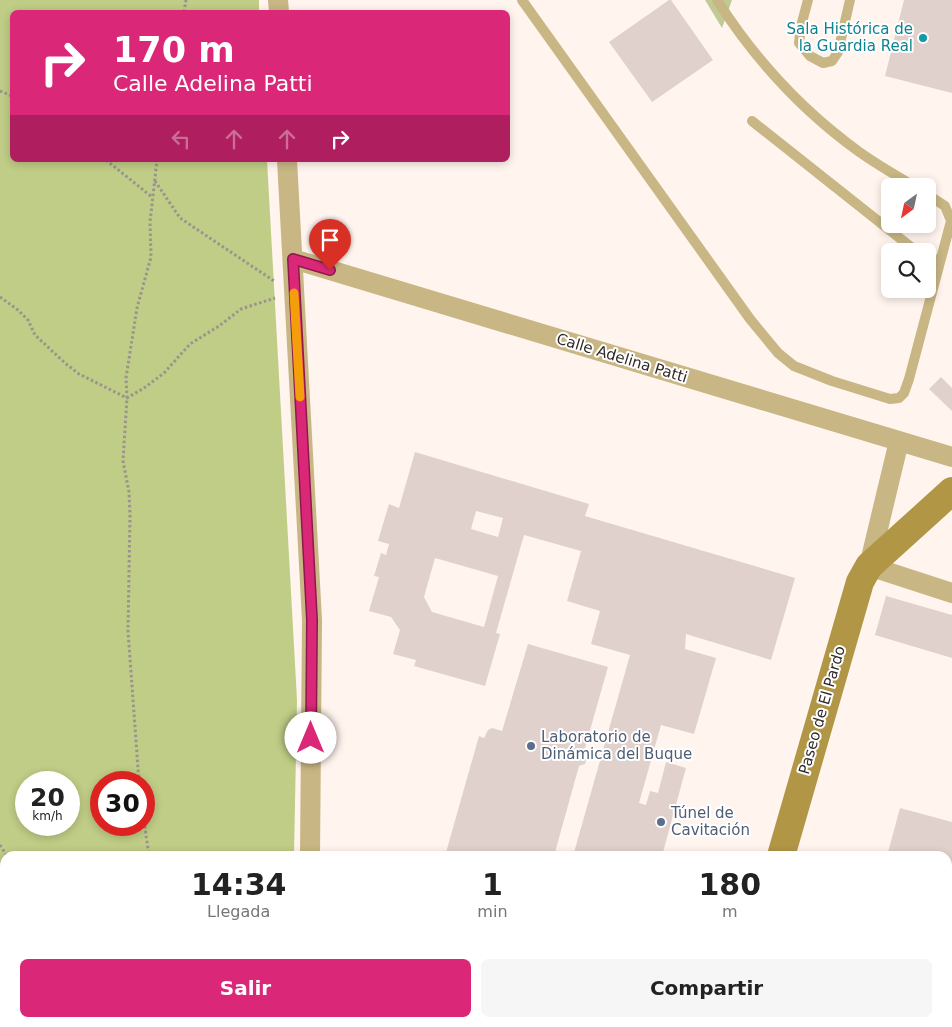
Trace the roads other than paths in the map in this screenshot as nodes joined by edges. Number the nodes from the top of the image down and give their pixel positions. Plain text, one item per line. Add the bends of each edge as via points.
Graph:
1 (522, 0) edge
2 (717, 0) edge
3 (808, 0) edge
4 (850, 0) edge
5 (752, 122) dead end
6 (287, 162) edge
7 (901, 178) edge
8 (936, 200) edge
9 (906, 243) edge
10 (293, 259) junction
11 (936, 260) edge
12 (940, 262) junction
13 (899, 441) junction
14 (952, 457) edge
15 (952, 491) edge
16 (869, 566) junction
17 (952, 592) edge
18 (310, 851) edge
19 (782, 851) edge

1 - 12 lane via 750,319 778,353 794,366 832,381 899,398 909,379
2 - 7 lane via 737,30 810,112 858,151
3 - 4 lane via 799,44 810,56 823,63 832,61 838,52
5 - 9 lane
6 - 10 street
8 - 12 lane via 946,206 951,221
10 - 13 street, Calle Adelina Patti
10 - 18 street via 312,620
11 - 12 lane
13 - 14 street, Calle Adelina Patti
13 - 16 street, Paseo de El Pardo
15 - 16 street, Paseo de El Pardo
16 - 17 street
16 - 19 street, Paseo de El Pardo via 853,603

